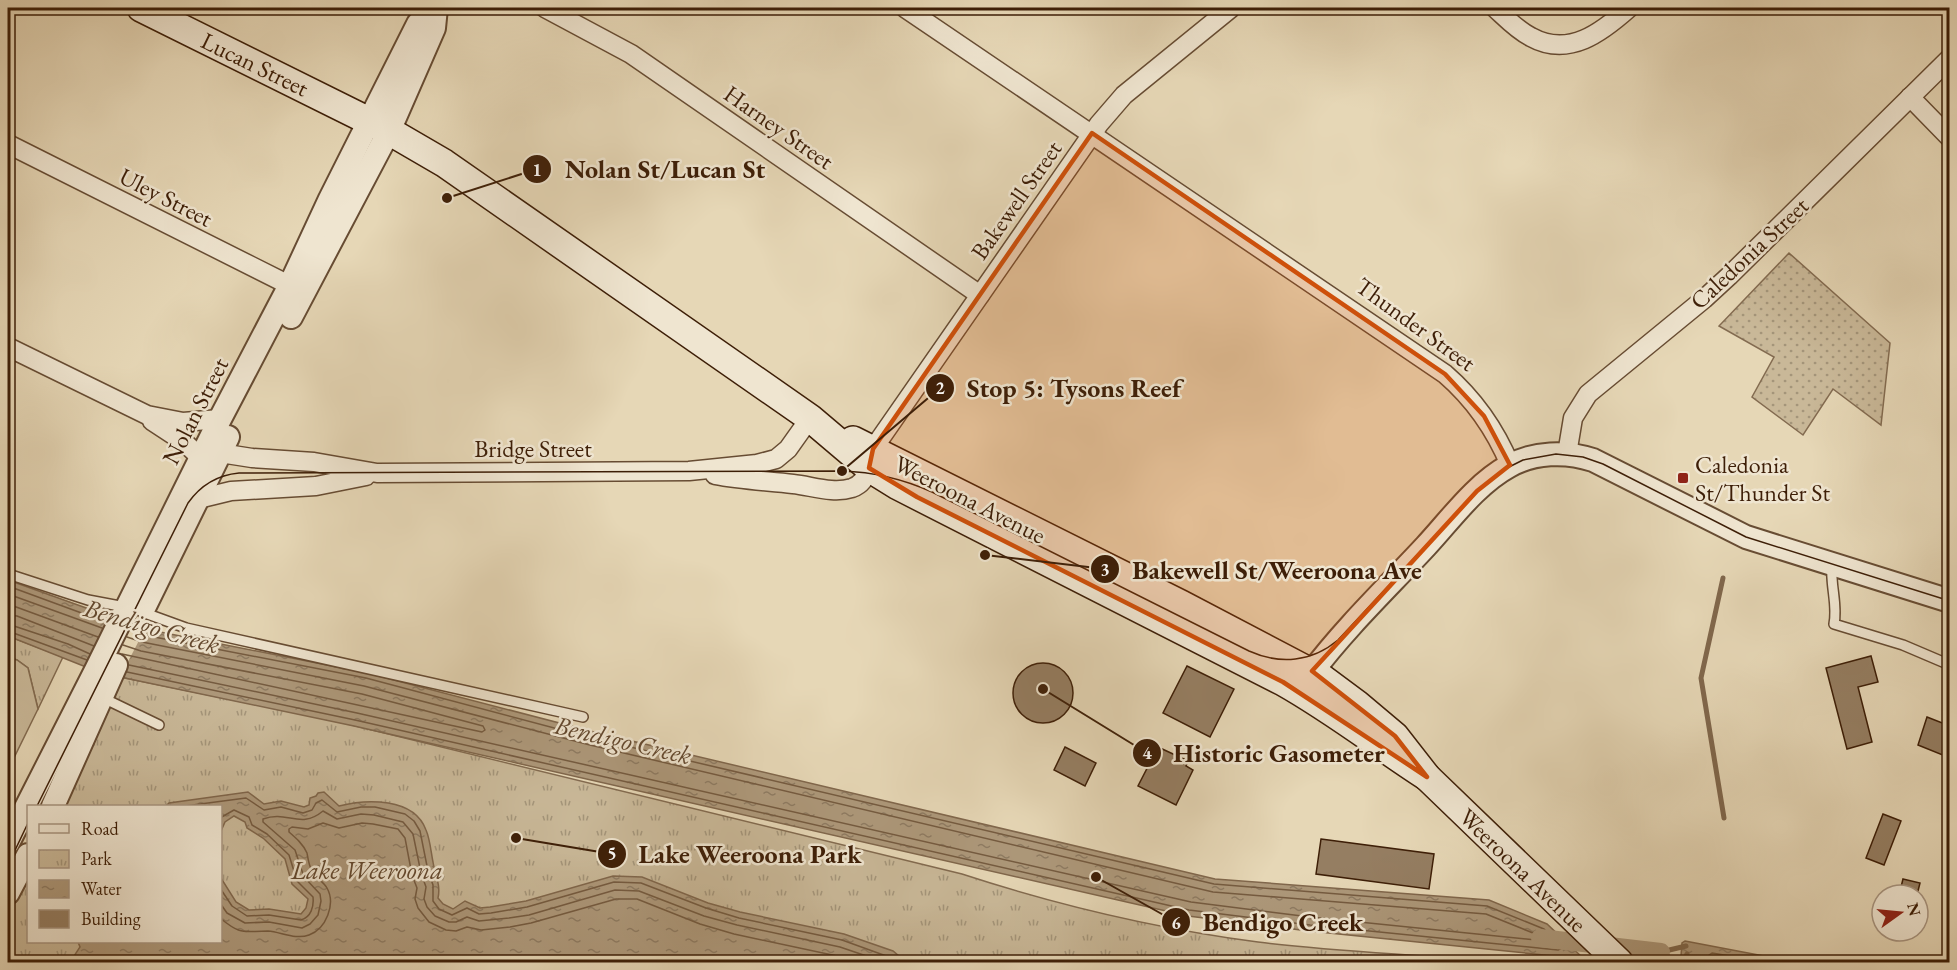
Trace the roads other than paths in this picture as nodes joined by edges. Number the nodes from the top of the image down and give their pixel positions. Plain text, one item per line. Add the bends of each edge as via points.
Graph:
1 (141, 8) edge
2 (435, 8) edge
3 (545, 8) edge
4 (905, 8) edge
5 (1231, 8) edge
6 (1495, 8) edge
7 (1629, 8) edge
8 (1950, 58) edge
9 (1910, 97) junction
10 (379, 126) junction
11 (1092, 133) junction
12 (1950, 138) edge
13 (8, 144) edge
14 (297, 289) junction
15 (980, 295) junction
16 (8, 347) edge
17 (130, 408) junction
18 (810, 417) junction
19 (220, 419) junction
20 (209, 453) junction
21 (1567, 454) junction
22 (871, 459) junction
23 (1510, 465) junction
24 (689, 471) junction
25 (377, 473) junction
26 (198, 499) junction
27 (1832, 565) junction
28 (8, 574) edge
29 (1950, 601) edge
30 (131, 616) junction
31 (1950, 665) edge
32 (1306, 682) junction
33 (94, 693) junction
34 (583, 717) dead end
35 (159, 725) dead end
36 (30, 805) edge
37 (54, 805) edge
38 (27, 810) edge
39 (8, 843) edge
40 (27, 857) edge
41 (8, 893) edge
42 (1619, 963) edge

1 - 10 main road, Lucan Street
2 - 10 street, Nolan Street via 434,28
3 - 15 street, Harney Street via 631,54
4 - 11 street, Thunder Street
5 - 11 street, Bakewell Street via 1124,95
6 - 7 street via 1531,37 1571,44 1588,39
8 - 9 street, Caledonia Street
9 - 12 street
9 - 21 street, Caledonia Street via 1704,299 1588,394 1573,418
10 - 14 street, Nolan Street
10 - 18 main road, Weeroona Avenue via 464,176
11 - 15 street, Bakewell Street
11 - 23 street, Thunder Street via 1445,374 1484,416
13 - 14 street, Uley Street
14 - 19 street, Nolan Street
14 - 20 street, Nolan Street via 254,384
15 - 22 street, Bakewell Street
16 - 17 street
17 - 19 street via 164,420
17 - 20 street
18 - 22 main road, Weeroona Avenue
18 - 24 street, Bridge Street via 788,449 770,461
19 - 20 street, Nolan Street
20 - 25 street, Bridge Street via 314,462
20 - 26 street, Nolan Street
20 - 30 street, Nolan Street
21 - 23 street via 1534,457
21 - 27 street via 1603,465 1746,537
22 - 24 street, Bridge Street via 863,481 840,490
22 - 32 main road, Weeroona Avenue via 917,497
23 - 32 street via 1477,491 1338,640
24 - 25 street, Bridge Street
25 - 26 street, Bridge Street via 316,486 231,490
26 - 30 street, Nolan Street
27 - 29 street
27 - 31 lane via 1834,624
28 - 30 lane
30 - 33 street, Nolan Street
30 - 34 lane
32 - 42 main road, Weeroona Avenue via 1379,746 1427,777
33 - 35 lane
33 - 36 street, Nolan Street
33 - 37 street, Nolan Street via 73,764
38 - 39 street, Nolan Street
40 - 41 street

